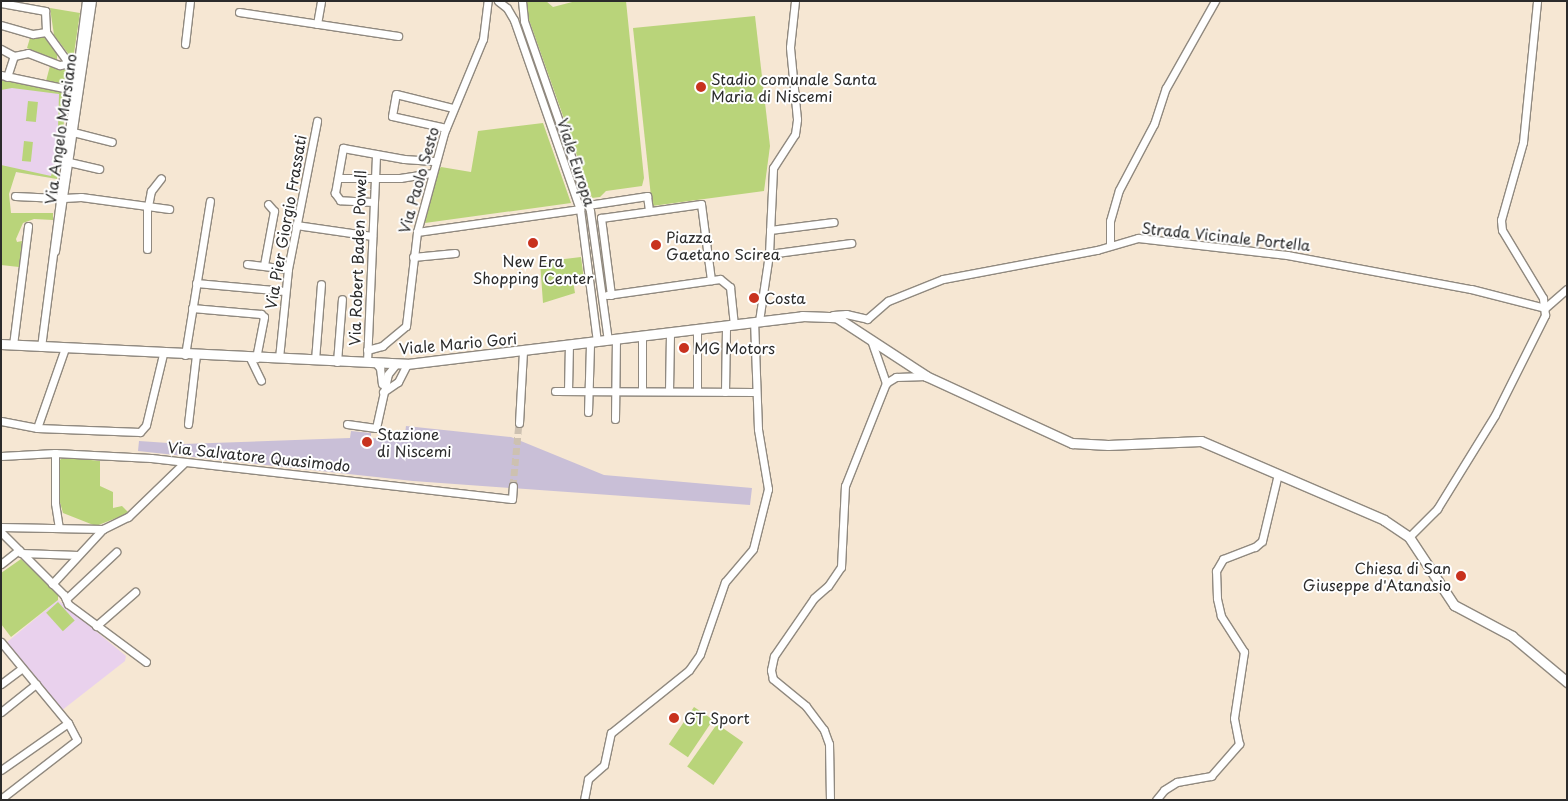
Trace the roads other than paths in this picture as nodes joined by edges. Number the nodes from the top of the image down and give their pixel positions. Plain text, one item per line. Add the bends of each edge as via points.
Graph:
1 (86, 1) edge
2 (92, 1) edge
3 (190, 1) edge
4 (321, 1) edge
5 (488, 1) edge
6 (498, 1) edge
7 (522, 1) edge
8 (795, 1) edge
9 (1214, 1) edge
10 (1537, 1) edge
11 (1, 2) edge
12 (239, 12) dead end
13 (317, 24) junction
14 (1, 25) edge
15 (46, 32) junction
16 (398, 36) dead end
17 (185, 44) dead end
18 (1, 50) edge
19 (14, 56) junction
20 (74, 64) junction
21 (4, 76) edge
22 (73, 90) junction
23 (453, 108) junction
24 (317, 121) dead end
25 (446, 128) junction
26 (73, 132) junction
27 (112, 142) dead end
28 (376, 154) junction
29 (436, 161) junction
30 (68, 162) junction
31 (99, 169) dead end
32 (433, 174) junction
33 (161, 178) dead end
34 (338, 178) junction
35 (374, 178) junction
36 (15, 196) dead end
37 (61, 198) junction
38 (210, 201) dead end
39 (373, 202) junction
40 (268, 204) dead end
41 (588, 205) junction
42 (147, 206) junction
43 (169, 209) dead end
44 (580, 210) junction
45 (649, 211) junction
46 (834, 222) dead end
47 (296, 225) junction
48 (28, 226) dead end
49 (770, 230) junction
50 (417, 232) junction
51 (372, 236) junction
52 (851, 243) dead end
53 (1110, 245) junction
54 (148, 250) dead end
55 (455, 253) dead end
56 (769, 254) junction
57 (413, 257) junction
58 (247, 264) dead end
59 (264, 265) junction
60 (288, 269) junction
61 (711, 280) junction
62 (196, 283) junction
63 (322, 284) dead end
64 (1567, 289) edge
65 (285, 291) junction
66 (611, 295) junction
67 (602, 296) junction
68 (342, 299) dead end
69 (192, 308) junction
70 (1545, 308) junction
71 (825, 315) junction
72 (757, 322) junction
73 (730, 325) junction
74 (698, 329) junction
75 (670, 332) junction
76 (642, 336) junction
77 (612, 340) junction
78 (871, 340) junction
79 (593, 342) junction
80 (1, 344) edge
81 (13, 345) junction
82 (569, 345) junction
83 (41, 347) junction
84 (65, 348) junction
85 (367, 350) junction
86 (523, 351) junction
87 (163, 354) junction
88 (185, 354) junction
89 (196, 355) junction
90 (253, 358) junction
91 (279, 358) junction
92 (314, 360) junction
93 (337, 362) junction
94 (371, 362) junction
95 (393, 364) junction
96 (407, 364) junction
97 (926, 376) junction
98 (261, 380) dead end
99 (886, 383) junction
100 (393, 385) junction
101 (554, 391) dead end
102 (568, 391) junction
103 (589, 391) junction
104 (615, 391) junction
105 (642, 391) junction
106 (669, 391) junction
107 (382, 392) junction
108 (697, 392) junction
109 (726, 392) junction
110 (755, 392) junction
111 (588, 412) dead end
112 (615, 419) dead end
113 (1, 421) edge
114 (519, 423) tunnel mouth
115 (188, 424) dead end
116 (347, 424) dead end
117 (37, 428) junction
118 (55, 453) junction
119 (1, 456) edge
120 (185, 462) junction
121 (1278, 474) junction
122 (513, 486) tunnel mouth
123 (1, 527) edge
124 (60, 528) junction
125 (103, 529) junction
126 (1, 532) edge
127 (1409, 537) junction
128 (20, 552) junction
129 (116, 552) dead end
130 (78, 555) junction
131 (1, 564) edge
132 (52, 584) junction
133 (135, 592) dead end
134 (66, 599) junction
135 (96, 626) junction
136 (1, 642) edge
137 (4, 651) edge
138 (146, 662) dead end
139 (22, 668) junction
140 (1567, 682) edge
141 (1, 684) edge
142 (36, 684) junction
143 (1, 712) edge
144 (68, 723) junction
145 (1, 770) edge
146 (1, 799) edge
147 (584, 800) edge
148 (830, 800) edge
149 (1156, 800) edge

1 - 20 street, Via Angelo Marsiano
2 - 26 street, Via Angelo Marsiano
3 - 17 street
4 - 13 street
5 - 23 street, Via Paolo Sesto via 483,38
6 - 44 street, Viale Europa via 514,20
7 - 41 street, Viale Europa via 524,21
8 - 49 street via 790,48 796,127 793,139 773,168
9 - 53 street via 1166,88 1154,124 1114,201
10 - 70 street via 1523,142 1501,220 1502,230
11 - 15 street via 45,11
12 - 13 street
13 - 16 street
14 - 15 street via 33,34
15 - 20 street
18 - 19 street
19 - 20 street via 28,53 60,65
19 - 21 street
20 - 22 street, Via Angelo Marsiano
21 - 22 street
22 - 37 street, Via Angelo Marsiano
23 - 25 street, Via Paolo Sesto
23 - 25 street via 396,94 392,116
24 - 47 street, Via Pier Giorgio Frassati
25 - 29 street, Via Paolo Sesto
26 - 27 street
26 - 30 street, Via Angelo Marsiano
28 - 29 street
28 - 34 street via 343,148
28 - 35 street, Via Robert Baden Powell
29 - 32 street, Via Paolo Sesto
30 - 31 street
30 - 37 street, Via Angelo Marsiano
32 - 35 street
32 - 50 street, Via Paolo Sesto
33 - 42 street via 151,191
34 - 35 street
34 - 39 street via 335,193 340,200
35 - 39 street, Via Robert Baden Powell
36 - 37 street
37 - 42 street
37 - 83 street, Via Angelo Marsiano
38 - 62 street
39 - 51 street, Via Robert Baden Powell
40 - 59 street via 274,211
41 - 45 street via 647,196
41 - 67 street, Viale Europa
42 - 43 street
42 - 54 street
44 - 50 street
44 - 79 street, Viale Europa
45 - 61 street via 701,204
45 - 66 street via 601,218
46 - 49 street
47 - 51 street
47 - 60 street, Via Pier Giorgio Frassati
48 - 81 street
49 - 56 street
50 - 57 street, Via Paolo Sesto
51 - 85 street, Via Robert Baden Powell
52 - 56 street
53 - 70 street, Strada Vicinale Portella via 1138,238 1157,238 1288,254 1471,289
53 - 71 street, Strada Vicinale Portella via 943,279 888,301 867,319 846,314
55 - 57 street
56 - 72 street
57 - 85 street, Via Paolo Sesto via 406,326 382,346
58 - 59 street
59 - 60 street
60 - 65 street, Via Pier Giorgio Frassati
61 - 66 street
61 - 73 street via 720,279 730,287
62 - 65 street
62 - 69 street
63 - 92 street
64 - 70 street
65 - 91 street, Via Pier Giorgio Frassati
66 - 67 street
67 - 77 street, Viale Europa
68 - 93 street
69 - 88 street
69 - 90 street via 261,314 264,317
70 - 127 street via 1540,329 1495,414 1437,509
71 - 72 main road, Viale Mario Gori
71 - 78 main road via 843,320
72 - 73 main road, Viale Mario Gori
72 - 110 street
73 - 74 main road, Viale Mario Gori
73 - 109 street
74 - 75 main road, Viale Mario Gori
74 - 108 street
75 - 76 main road, Viale Mario Gori
75 - 106 street
76 - 77 main road, Viale Mario Gori
76 - 105 street
77 - 79 main road, Viale Mario Gori
77 - 104 street, Viale Europa
78 - 97 main road
78 - 99 street
79 - 82 main road, Viale Mario Gori
79 - 103 street, Viale Europa
80 - 81 main road, Viale Mario Gori
81 - 83 main road, Viale Mario Gori
82 - 86 main road, Viale Mario Gori
82 - 102 street
83 - 84 main road, Viale Mario Gori
84 - 87 main road, Viale Mario Gori
84 - 117 street
85 - 94 street, Via Robert Baden Powell
86 - 96 main road, Viale Mario Gori
86 - 114 street
87 - 88 main road, Viale Mario Gori
87 - 117 street via 146,425 140,432
88 - 89 main road, Viale Mario Gori
89 - 90 main road, Viale Mario Gori
89 - 115 street
90 - 91 main road, Viale Mario Gori
90 - 98 street
91 - 92 main road, Viale Mario Gori
92 - 93 main road, Viale Mario Gori
93 - 94 main road, Viale Mario Gori
94 - 95 main road, Viale Mario Gori
94 - 107 street, Via Robert Baden Powell via 382,375
95 - 96 main road, Viale Mario Gori
95 - 100 street via 396,372
95 - 107 street
96 - 100 street via 402,377
97 - 99 street via 896,377
97 - 121 main road via 1072,442 1108,445 1201,442
99 - 148 street via 845,486 841,567 776,649 770,670 776,683 806,706 824,730 829,744
100 - 107 street
101 - 102 street
102 - 103 street
103 - 104 street
103 - 111 street, Viale Europa
104 - 105 street
104 - 112 street, Viale Europa
105 - 106 street
106 - 108 street
107 - 116 street via 376,428
108 - 109 street
109 - 110 street
110 - 147 street via 768,489 753,549 725,582 700,654 689,670 611,733 604,764 588,779
113 - 117 street
118 - 119 street, Via Salvatore Quasimodo
118 - 120 street, Via Salvatore Quasimodo
118 - 124 street via 55,503
120 - 122 street, Via Salvatore Quasimodo via 512,499
120 - 125 street via 128,517
121 - 127 main road via 1384,520
121 - 149 street via 1262,541 1255,547 1223,559 1216,571 1221,616 1244,652 1234,718 1239,744 1211,776 1177,782
123 - 124 street
124 - 125 street
125 - 130 street
126 - 128 street
127 - 140 main road via 1454,605 1512,636
128 - 130 street
128 - 131 street
128 - 132 street
129 - 134 street
130 - 132 street
132 - 134 street
133 - 135 street
134 - 135 street
135 - 138 street
136 - 137 street
137 - 139 street
139 - 141 street
139 - 142 street
142 - 143 street
142 - 144 street
144 - 145 street
144 - 146 street via 77,736 75,744

